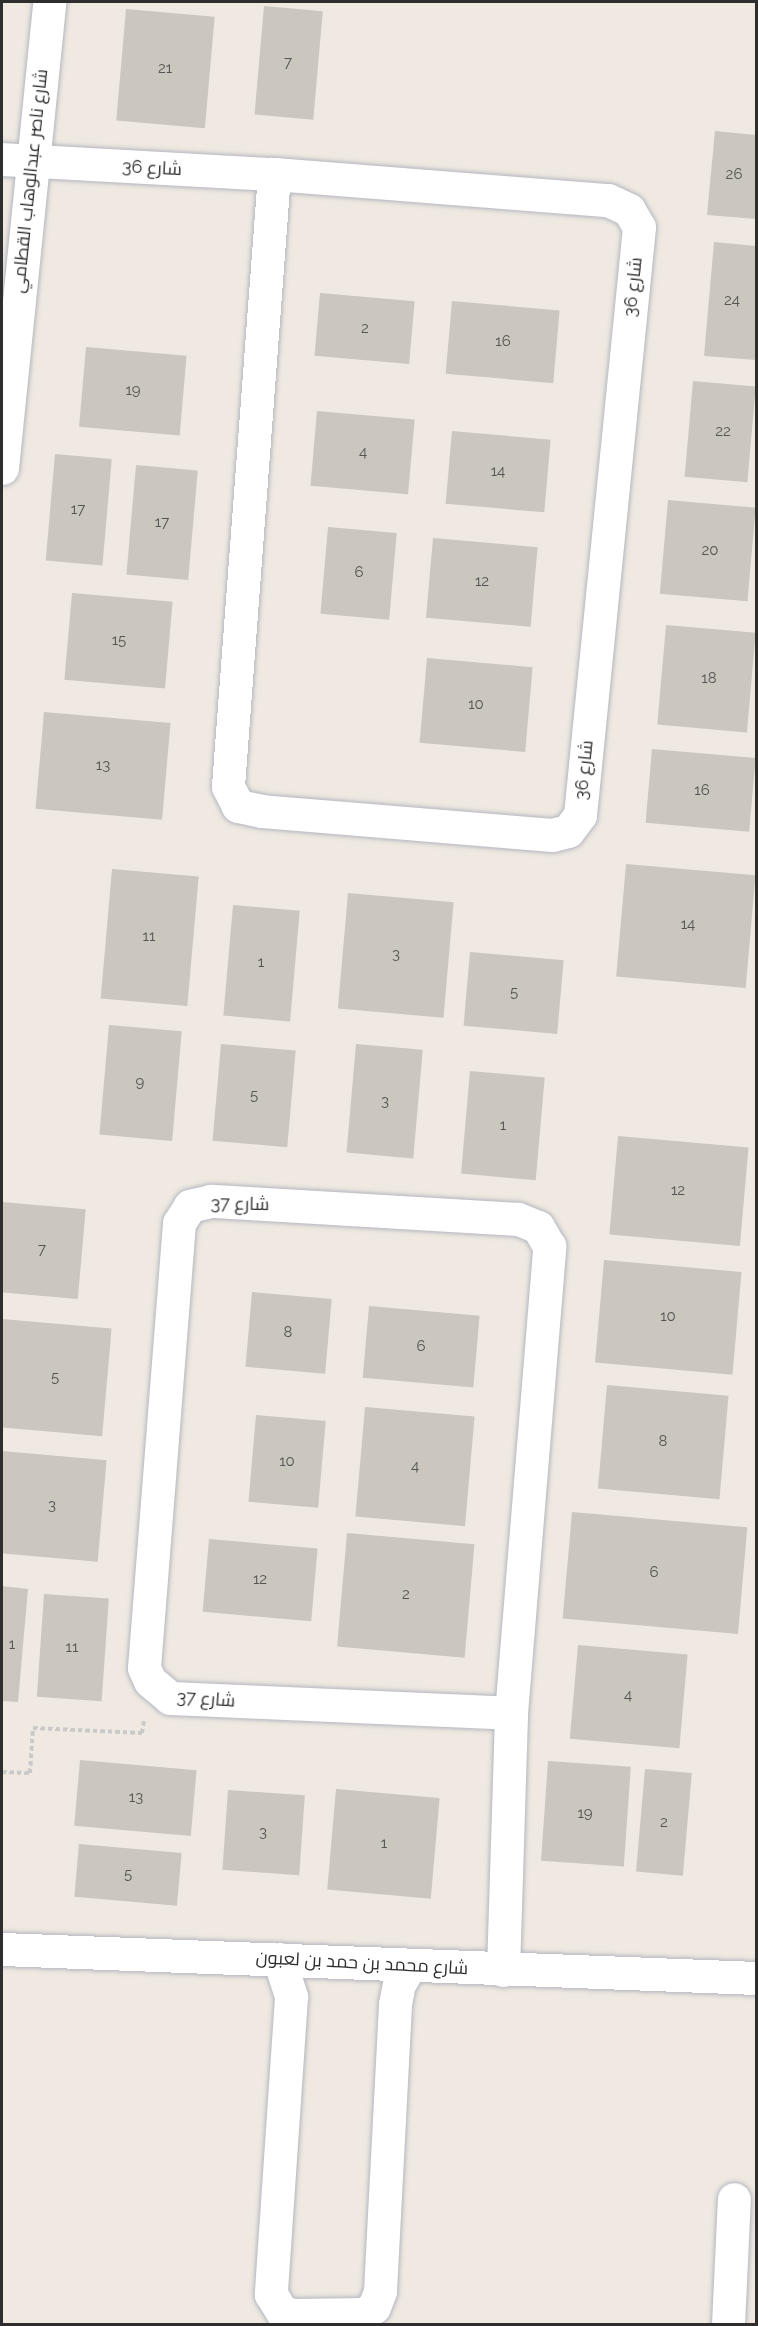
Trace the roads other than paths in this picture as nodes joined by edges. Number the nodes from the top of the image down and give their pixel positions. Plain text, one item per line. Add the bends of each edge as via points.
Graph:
1 (49, 2) edge
2 (16, 161) edge
3 (274, 174) junction
4 (2, 468) edge
5 (511, 1713) junction
6 (2, 1949) edge
7 (279, 1959) junction
8 (410, 1966) junction
9 (502, 1970) junction
10 (723, 1978) junction
11 (756, 1978) edge
12 (756, 1988) edge
13 (734, 2199) dead end
14 (728, 2325) edge

1 - 2 street, شارع ناصر عبدالوهاب القطامي
2 - 3 street, شارع 36
2 - 4 street, شارع ناصر عبدالوهاب القطامي
3 - 3 street, شارع 36 via 228,786 238,806 262,811 552,835 568,831 580,814 639,227 629,210 608,200
5 - 5 street, شارع 37 via 549,1246 538,1227 518,1219 211,1201 190,1206 179,1222 144,1668 150,1681 170,1698
5 - 9 street, شارع 37
6 - 7 street, شارع محمد بن حمد بن لعبون
7 - 8 street, شارع محمد بن حمد بن لعبون
7 - 8 street via 291,1997 271,2294 282,2312 294,2315 364,2314 374,2307 380,2291 395,2004 399,1984
8 - 9 street, شارع محمد بن حمد بن لعبون
9 - 10 street, شارع محمد بن حمد بن لعبون
10 - 11 street, شارع محمد بن حمد بن لعبون
10 - 12 street, شارع محمد بن حمد بن لعبون
13 - 14 street

